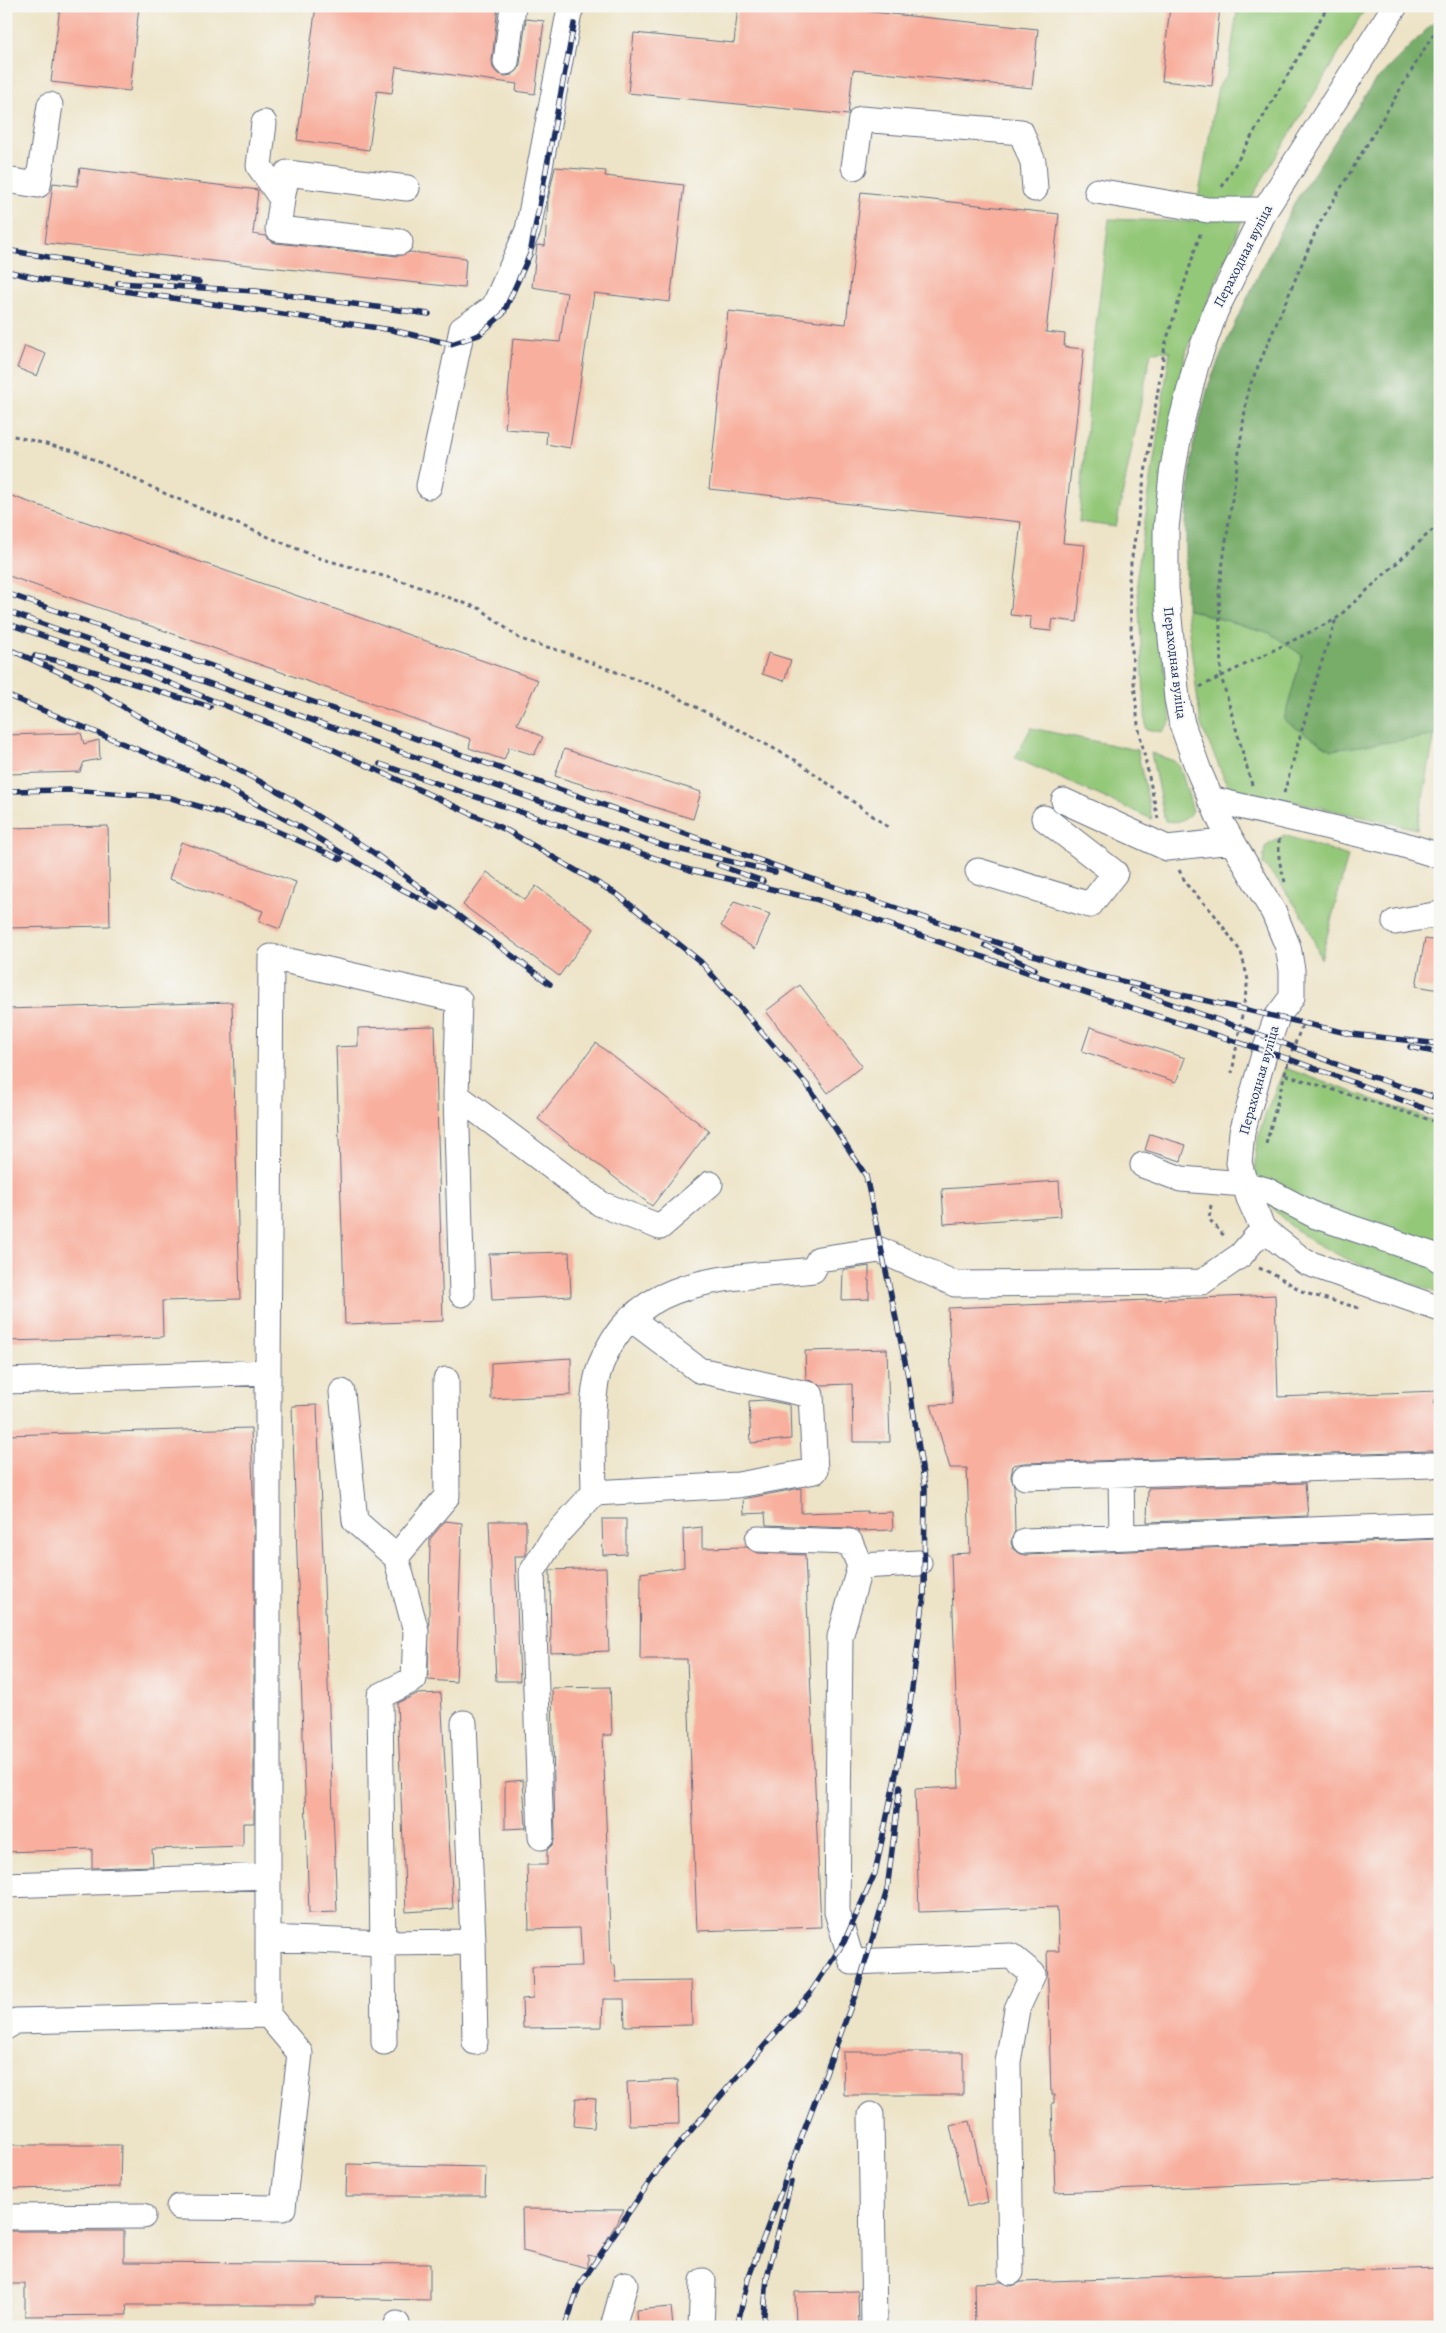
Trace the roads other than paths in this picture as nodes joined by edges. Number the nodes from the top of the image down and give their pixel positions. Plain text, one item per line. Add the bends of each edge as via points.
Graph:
1 (513, 6) edge
2 (572, 6) edge
3 (1395, 6) edge
4 (506, 62) dead end
5 (50, 105) dead end
6 (264, 123) dead end
7 (854, 167) dead end
8 (6, 180) edge
9 (407, 188) dead end
10 (1035, 189) dead end
11 (1098, 191) dead end
12 (282, 199) junction
13 (1265, 210) junction
14 (400, 242) dead end
15 (428, 486) dead end
16 (1210, 799) junction
17 (1064, 801) dead end
18 (1044, 818) dead end
19 (1232, 841) junction
20 (1440, 856) edge
21 (978, 871) dead end
22 (1440, 914) edge
23 (1396, 922) dead end
24 (456, 1095) junction
25 (1143, 1165) dead end
26 (710, 1184) dead end
27 (1244, 1184) junction
28 (1263, 1229) junction
29 (1440, 1260) edge
30 (462, 1294) dead end
31 (1440, 1309) edge
32 (630, 1318) junction
33 (268, 1372) junction
34 (446, 1380) dead end
35 (6, 1381) edge
36 (342, 1392) dead end
37 (1432, 1465) dead end
38 (1121, 1474) junction
39 (1025, 1477) dead end
40 (594, 1494) junction
41 (1440, 1525) edge
42 (1122, 1537) junction
43 (758, 1539) dead end
44 (1025, 1541) dead end
45 (396, 1557) junction
46 (919, 1563) dead end
47 (860, 1566) junction
48 (464, 1723) dead end
49 (541, 1837) dead end
50 (268, 1876) junction
51 (6, 1885) edge
52 (268, 1938) junction
53 (473, 1942) junction
54 (383, 1943) junction
55 (268, 2015) junction
56 (6, 2027) edge
57 (384, 2042) dead end
58 (475, 2042) dead end
59 (871, 2114) dead end
60 (178, 2207) dead end
61 (143, 2216) dead end
62 (6, 2217) edge
63 (1011, 2272) dead end
64 (702, 2281) dead end
65 (625, 2284) dead end
66 (613, 2327) edge
67 (701, 2327) edge
68 (874, 2327) edge

1 - 4 street
2 - 15 street via 528,230 494,307 462,330
3 - 13 street, Пераходная вуліца
5 - 8 street via 38,185
6 - 12 street via 259,166
7 - 10 street via 861,119 1021,132 1033,162
9 - 12 street via 286,173
11 - 13 street via 1208,210
12 - 14 street via 278,229
13 - 16 street, Пераходная вуліца via 1215,312 1196,365 1173,465 1166,529 1166,588 1177,699 1182,724
16 - 19 street, Пераходная вуліца
16 - 20 street
17 - 19 street via 1167,848
18 - 21 street via 1115,873 1090,904
19 - 27 street, Пераходная вуліца via 1274,914 1288,947 1292,970 1292,997 1276,1017 1242,1132 1239,1162
22 - 23 street
24 - 26 street via 601,1204 660,1227
24 - 30 street
24 - 33 street via 459,1000 271,957
25 - 27 street via 1181,1179
27 - 28 street, Пераходная вуліца
27 - 29 street via 1266,1190 1316,1216
28 - 31 street, Пераходная вуліца via 1305,1262
28 - 32 street via 1241,1255 1202,1282 955,1284 880,1250 819,1259 813,1270 690,1284 655,1299
32 - 40 street via 600,1365 595,1397
32 - 40 street via 699,1370 812,1395 815,1471 738,1485
33 - 35 street
33 - 50 street
34 - 45 street via 447,1496
36 - 45 street via 355,1521
37 - 38 street
38 - 39 street
38 - 42 street
40 - 49 street via 554,1537 532,1572
41 - 42 street
42 - 44 street
43 - 47 street via 850,1542
45 - 54 street via 416,1631 414,1679 380,1696
46 - 47 street
47 - 63 street via 840,1637 837,1912 852,1962 1011,1956 1033,1974 1016,2009 1008,2062
48 - 53 street
50 - 51 street
50 - 52 street
52 - 54 street
52 - 55 street
53 - 54 street
53 - 58 street
54 - 57 street
55 - 56 street via 16,2021
55 - 60 street via 300,2053 283,2208
59 - 68 street
61 - 62 street
64 - 67 street
65 - 66 street

